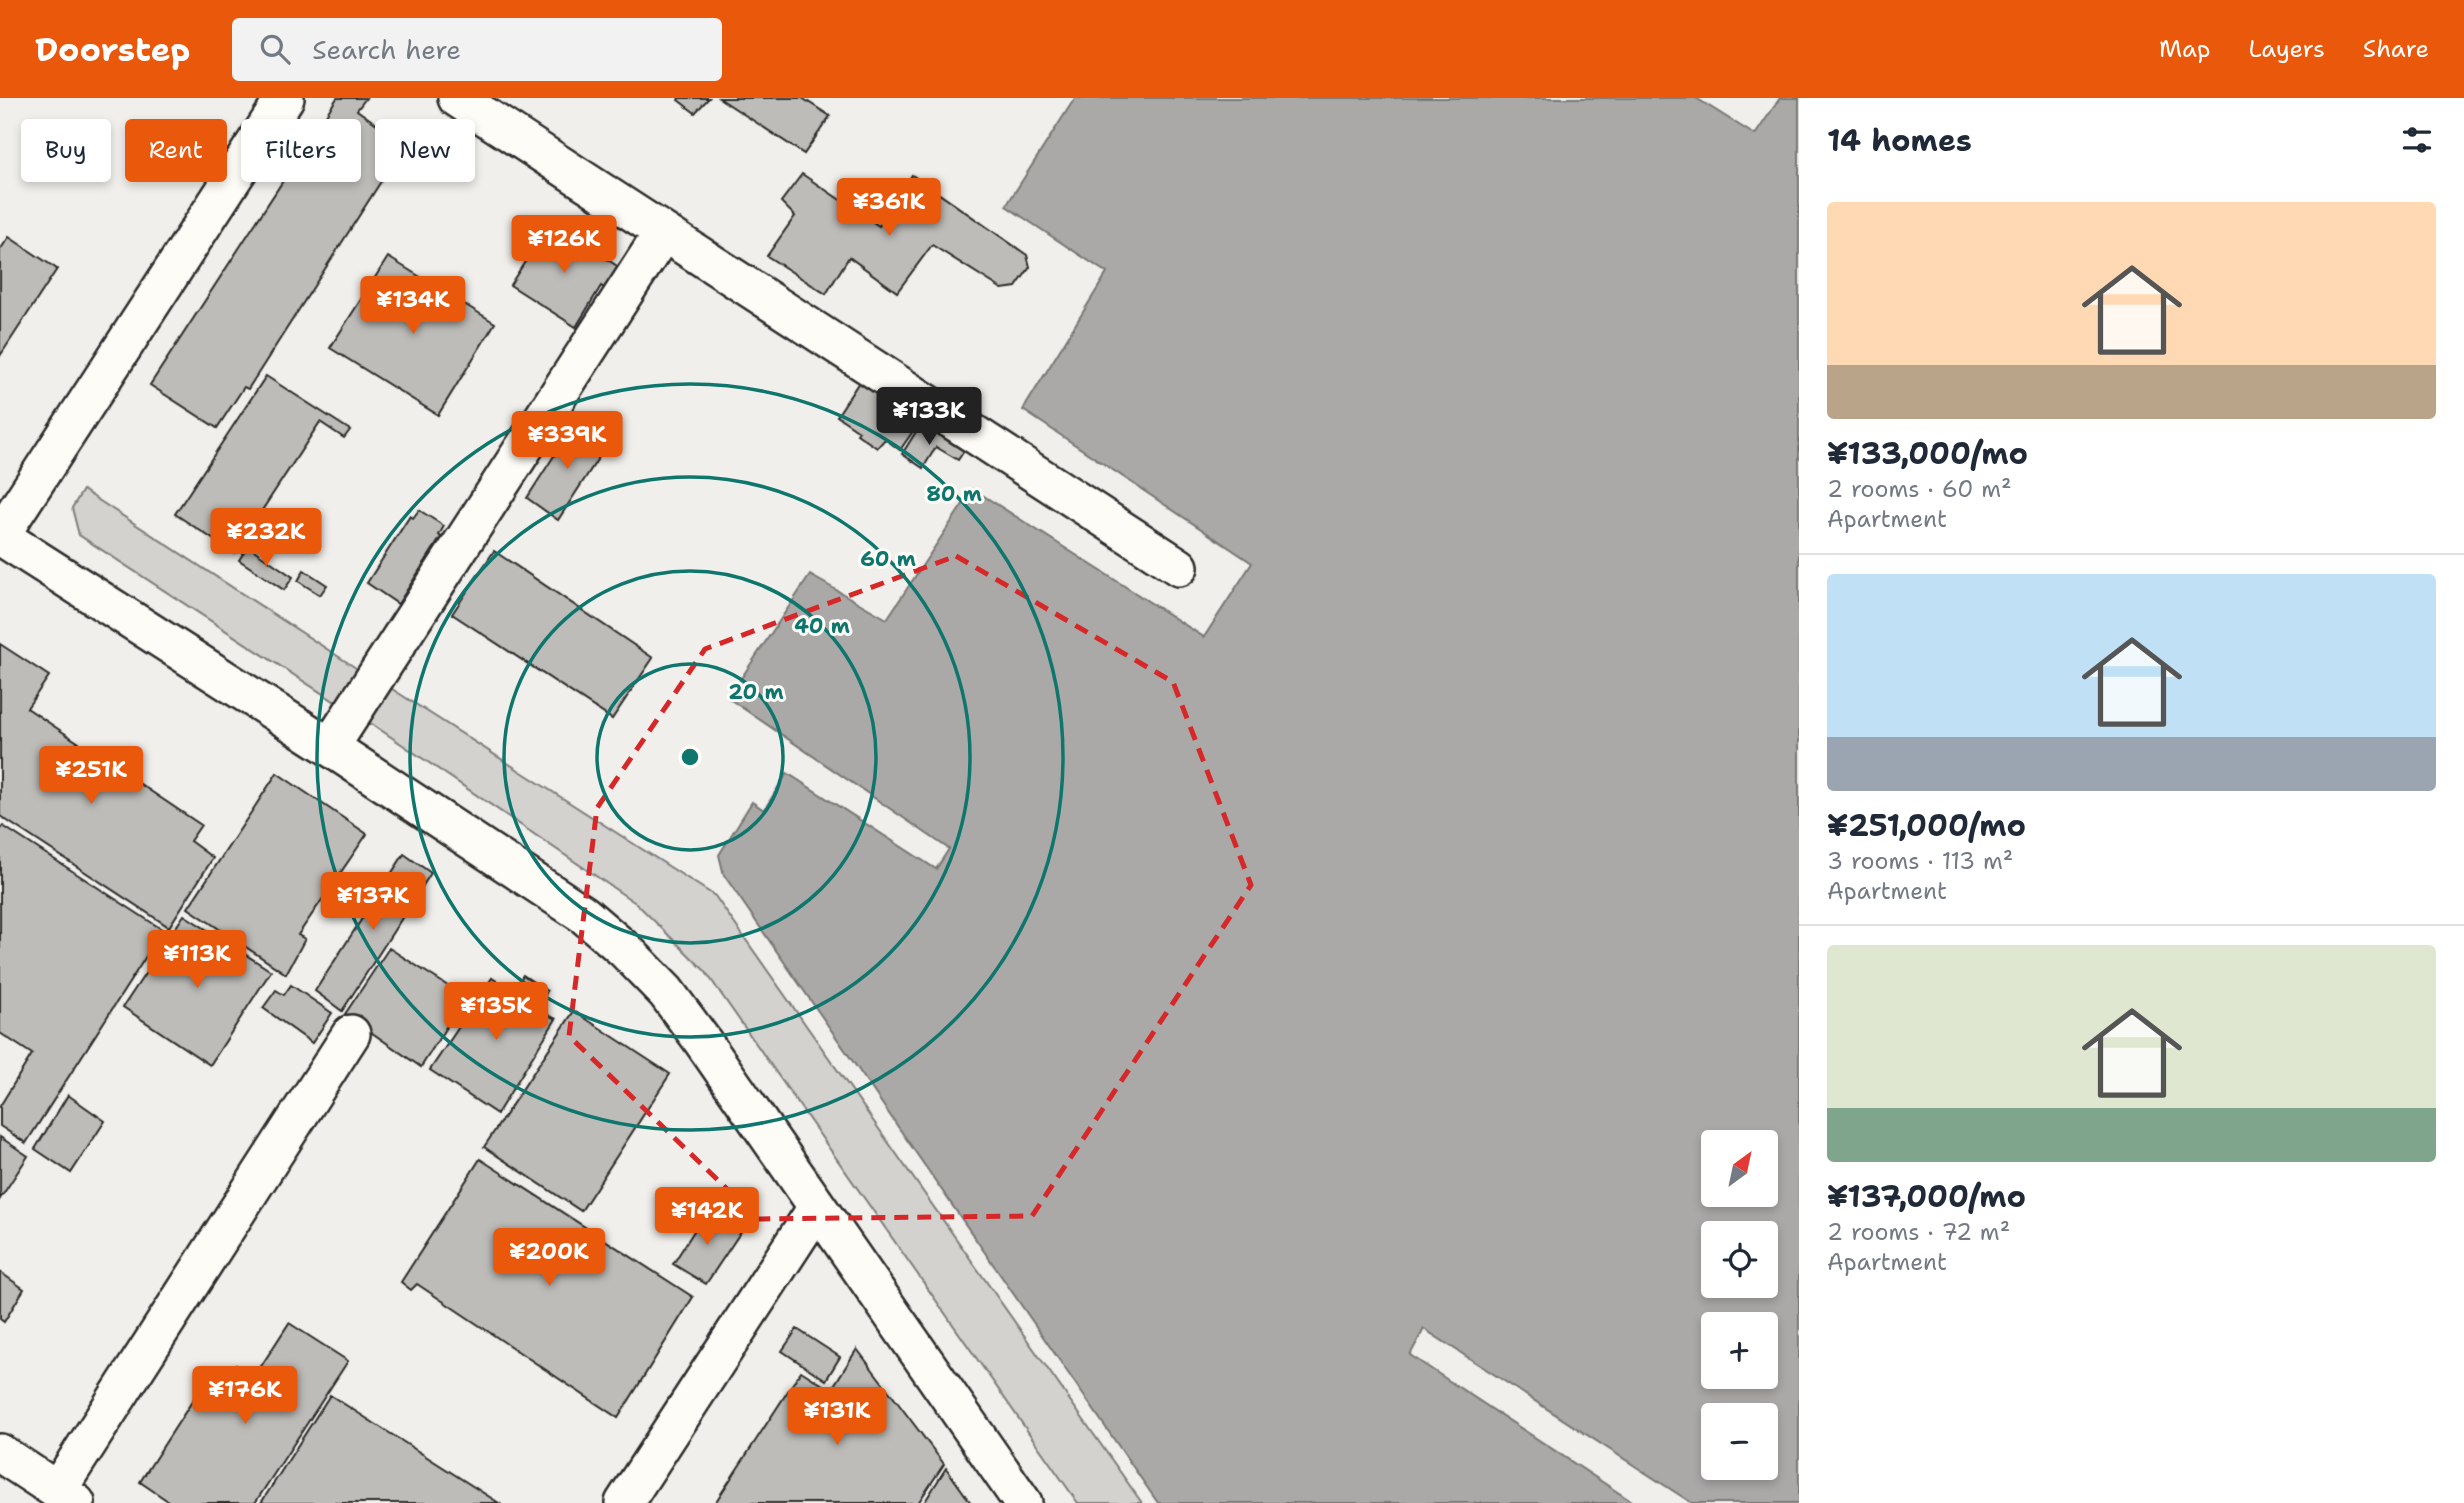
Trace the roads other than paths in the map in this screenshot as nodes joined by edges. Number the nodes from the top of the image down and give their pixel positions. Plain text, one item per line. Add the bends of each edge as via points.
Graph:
1 (285, 98) edge
2 (457, 98) edge
3 (663, 233) junction
4 (0, 536) edge
5 (1179, 567) dead end
6 (330, 747) junction
7 (351, 1034) dead end
8 (816, 1209) junction
9 (0, 1454) edge
10 (66, 1497) edge
11 (624, 1503) edge
12 (1023, 1503) edge

1 - 4 street
2 - 3 street
3 - 5 street
3 - 6 street
4 - 6 street
6 - 8 street via 583,914 625,950 666,992
7 - 10 street
8 - 11 street
8 - 12 street
9 - 10 street

